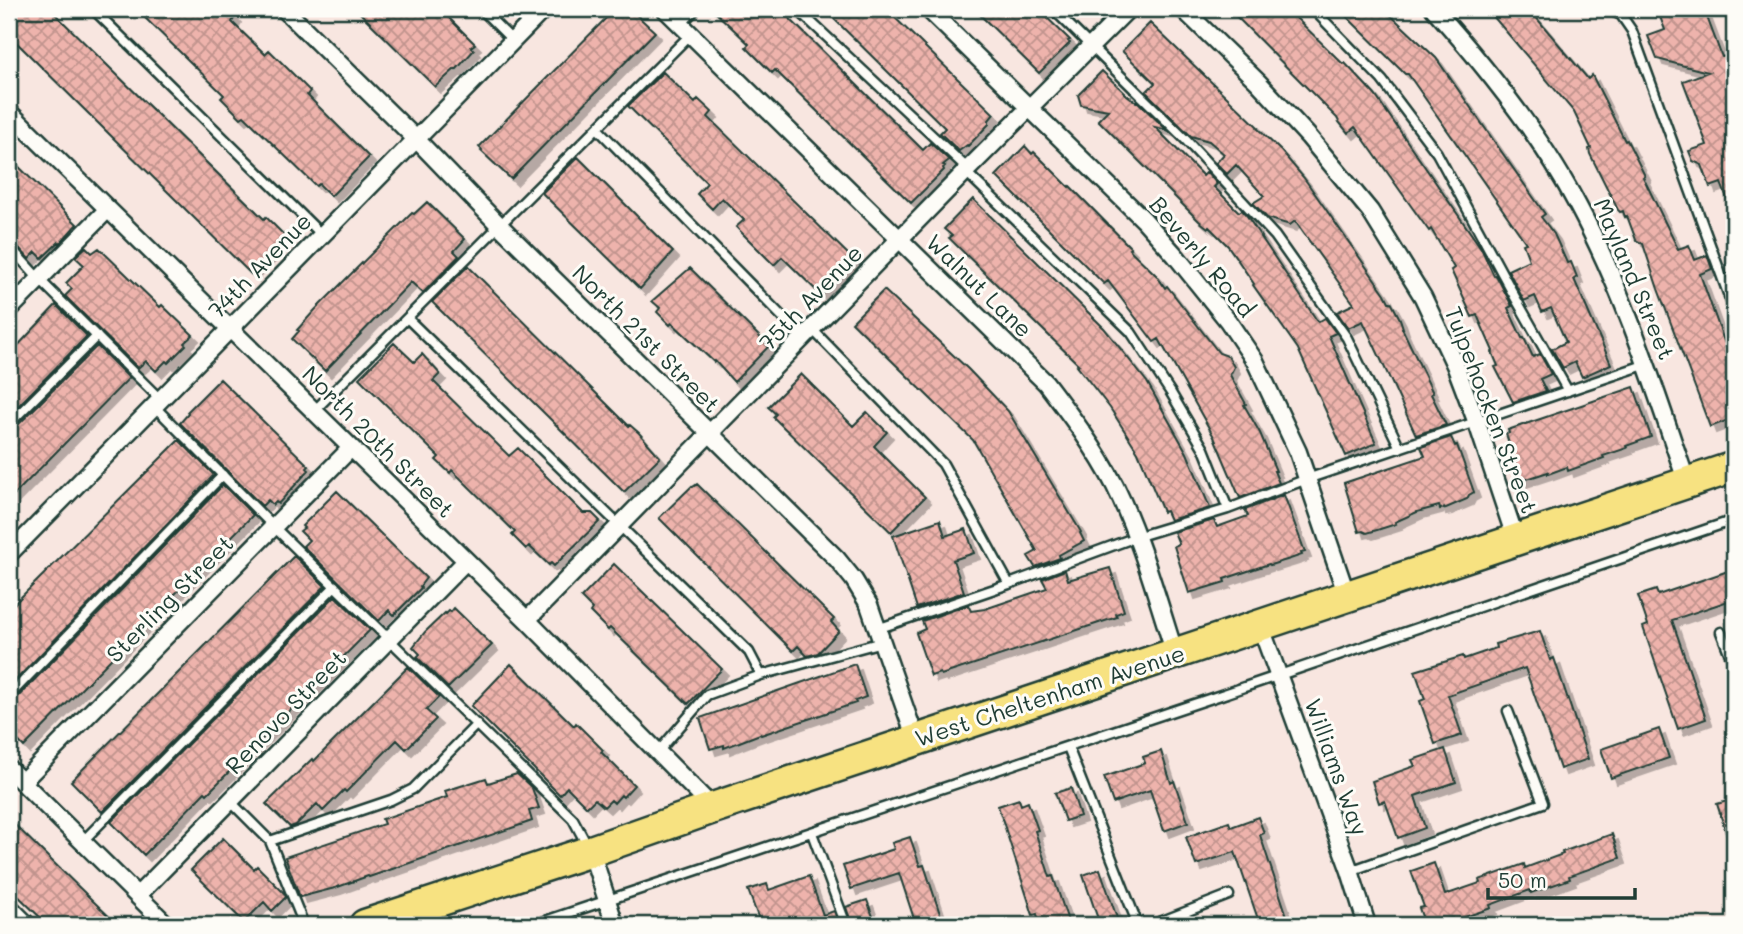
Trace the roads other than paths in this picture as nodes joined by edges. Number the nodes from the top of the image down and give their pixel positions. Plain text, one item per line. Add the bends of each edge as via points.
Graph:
1 (93, 9) edge
2 (284, 9) edge
3 (481, 9) edge
4 (544, 9) edge
5 (665, 9) edge
6 (696, 9) edge
7 (797, 9) edge
8 (928, 9) edge
9 (1054, 9) edge
10 (1128, 9) edge
11 (1182, 9) edge
12 (1313, 9) edge
13 (1434, 9) edge
14 (1608, 9) edge
15 (1618, 11) edge
16 (686, 29) junction
17 (513, 41) junction
18 (1091, 46) junction
19 (1029, 109) junction
20 (9, 112) edge
21 (597, 128) junction
22 (416, 140) junction
23 (967, 171) junction
24 (108, 209) junction
25 (499, 225) junction
26 (322, 235) junction
27 (899, 240) junction
28 (9, 246) edge
29 (39, 279) junction
30 (9, 310) edge
31 (1734, 310) edge
32 (407, 318) junction
33 (231, 328) junction
34 (807, 334) junction
35 (97, 336) junction
36 (1647, 364) junction
37 (1568, 391) junction
38 (157, 403) junction
39 (314, 411) junction
40 (1477, 423) junction
41 (9, 424) edge
42 (710, 433) junction
43 (351, 448) junction
44 (1400, 448) junction
45 (1734, 467) edge
46 (223, 475) junction
47 (1307, 479) junction
48 (1686, 483) junction
49 (1228, 509) junction
50 (1734, 520) edge
51 (619, 526) junction
52 (274, 527) junction
53 (1136, 537) junction
54 (1516, 540) junction
55 (9, 554) edge
56 (466, 561) junction
57 (1009, 584) junction
58 (335, 586) junction
59 (1348, 596) junction
60 (527, 620) junction
61 (1260, 625) junction
62 (1721, 632) dead end
63 (880, 636) junction
64 (389, 639) junction
65 (1175, 654) junction
66 (1734, 665) edge
67 (761, 675) junction
68 (1277, 675) junction
69 (9, 695) edge
70 (1508, 711) dead end
71 (477, 724) junction
72 (916, 740) junction
73 (1068, 747) junction
74 (657, 752) junction
75 (9, 769) edge
76 (22, 782) junction
77 (230, 801) junction
78 (713, 808) junction
79 (812, 833) junction
80 (83, 841) junction
81 (270, 841) junction
82 (591, 851) junction
83 (1350, 871) junction
84 (138, 895) junction
85 (1229, 895) dead end
86 (9, 901) edge
87 (607, 901) junction
88 (33, 925) edge
89 (167, 925) edge
90 (304, 925) edge
91 (365, 925) edge
92 (534, 925) edge
93 (615, 925) edge
94 (846, 925) edge
95 (1138, 925) edge
96 (1152, 925) edge
97 (1367, 925) edge

1 - 26 lane
2 - 22 street, North 21st Street
3 - 17 lane
4 - 17 street, 74th Avenue
5 - 16 street, Walnut Lane
6 - 16 lane
7 - 23 lane
8 - 19 street, Beverly Road
9 - 18 lane
10 - 18 street, 75th Avenue
11 - 40 street, Tulpehocken Street via 1258,82 1370,211 1423,297
12 - 37 lane via 1382,80 1437,153
13 - 36 street, Mayland Street via 1524,119 1577,204 1606,261
14 - 15 lane
15 - 31 lane via 1632,31
16 - 21 lane
16 - 27 street, Walnut Lane
17 - 22 street, 74th Avenue
18 - 19 street, 75th Avenue
18 - 44 lane via 1275,236 1348,338
19 - 23 street, 75th Avenue
19 - 47 street, Beverly Road via 1144,220 1228,321 1255,361
20 - 24 street, North 20th Street
21 - 25 lane
21 - 34 lane
22 - 25 street, North 21st Street
22 - 26 street, 74th Avenue
23 - 27 street, 75th Avenue
23 - 49 lane via 1131,332 1204,449
24 - 29 street
24 - 33 street, North 20th Street
25 - 32 lane
25 - 42 street, North 21st Street
26 - 33 street, 74th Avenue
27 - 34 street, 75th Avenue
27 - 53 street, Walnut Lane via 1046,383 1095,451
28 - 29 lane
29 - 30 street
29 - 35 lane
32 - 39 lane
32 - 51 lane
33 - 38 street, 74th Avenue
33 - 39 street, North 20th Street
34 - 42 street, 75th Avenue
34 - 57 lane via 943,464
35 - 38 lane
35 - 41 lane
36 - 37 lane
36 - 48 street, Mayland Street
37 - 40 lane
38 - 46 lane
38 - 55 street, 74th Avenue
39 - 43 street, North 20th Street
40 - 44 lane
40 - 54 street, Tulpehocken Street
42 - 51 street, 75th Avenue
42 - 63 street, North 21st Street via 837,559 869,605
43 - 52 street, Sterling Street
43 - 56 street, North 20th Street
44 - 47 lane
45 - 48 highway, West Cheltenham Avenue
46 - 52 lane
46 - 69 lane
47 - 49 lane
47 - 59 street, Beverly Road
48 - 54 highway, West Cheltenham Avenue
49 - 53 lane
50 - 68 lane
51 - 60 street, 75th Avenue
51 - 67 lane via 749,652
52 - 58 lane
52 - 76 street, Sterling Street
53 - 57 lane
53 - 65 street, Walnut Lane
54 - 59 highway, West Cheltenham Avenue
56 - 60 street, North 20th Street
56 - 64 street, Renovo Street
57 - 63 lane
58 - 64 lane
58 - 80 lane
59 - 61 highway, West Cheltenham Avenue
60 - 74 street, North 20th Street
61 - 65 highway, West Cheltenham Avenue
61 - 68 street, Williams Way
62 - 66 lane
63 - 67 lane
63 - 72 street, North 21st Street
64 - 71 lane
64 - 77 street, Renovo Street
65 - 72 highway, West Cheltenham Avenue
67 - 74 lane via 707,695
68 - 73 lane
68 - 83 street, Williams Way
70 - 83 lane via 1543,803
71 - 81 lane via 413,789
71 - 82 lane via 573,819
72 - 78 highway, West Cheltenham Avenue
73 - 79 lane
73 - 95 lane
74 - 78 street, North 20th Street
75 - 76 street
76 - 80 street
77 - 81 lane
77 - 84 street, Renovo Street
78 - 82 highway, West Cheltenham Avenue
79 - 87 lane
79 - 94 lane
80 - 84 street
81 - 90 lane
82 - 87 street
82 - 91 highway, West Cheltenham Avenue
83 - 97 street, Williams Way
84 - 89 street
85 - 96 lane
86 - 88 lane
87 - 92 lane
87 - 93 street

